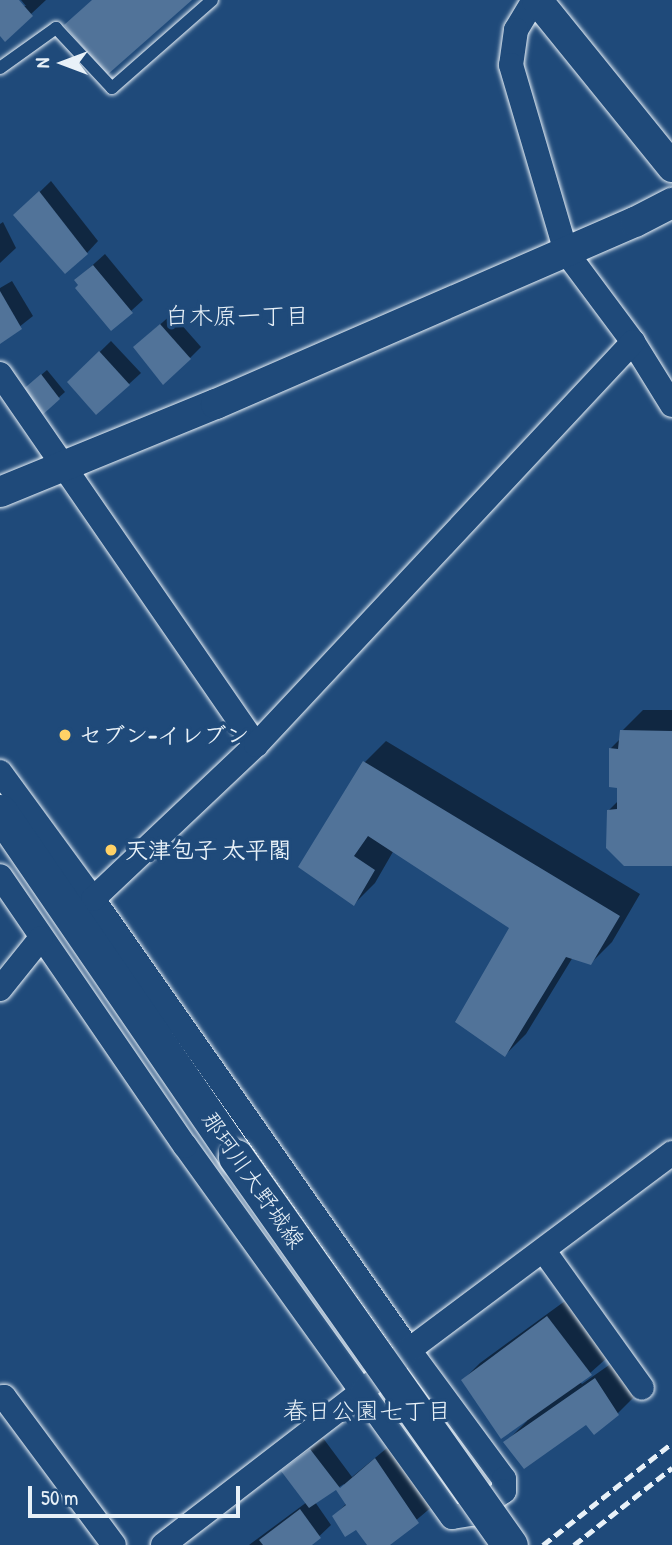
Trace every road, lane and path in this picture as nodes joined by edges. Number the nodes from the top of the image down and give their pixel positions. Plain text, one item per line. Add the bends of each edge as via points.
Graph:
1 (212, 0) edge
2 (536, 0) edge
3 (0, 68) edge
4 (672, 167) edge
5 (672, 204) edge
6 (566, 252) junction
7 (633, 342) junction
8 (0, 374) edge
9 (672, 405) edge
10 (64, 464) junction
11 (0, 492) edge
12 (256, 745) junction
13 (0, 772) edge
14 (0, 813) edge
15 (0, 876) edge
16 (93, 899) junction
17 (41, 938) junction
18 (0, 989) edge
19 (672, 1153) edge
20 (544, 1251) junction
21 (409, 1350) junction
22 (642, 1388) dead end
23 (362, 1392) junction
24 (0, 1400) edge
25 (114, 1545) edge
26 (163, 1545) edge
27 (510, 1545) edge

1 - 3 lane via 111,88 56,29
2 - 4 street
2 - 6 street via 516,30 511,65
5 - 6 street
6 - 7 street
6 - 10 street via 216,404
7 - 9 street
7 - 12 street
8 - 10 street
10 - 11 street
10 - 12 street
12 - 16 street
13 - 16 street
14 - 27 main road, 那珂川大野城線, bridge
15 - 17 street
16 - 21 street
17 - 18 street
17 - 23 street
19 - 20 street
20 - 21 street
20 - 22 street
21 - 23 street
21 - 23 street via 504,1479 504,1491 471,1514 452,1517
23 - 26 street
24 - 25 street via 4,1397

